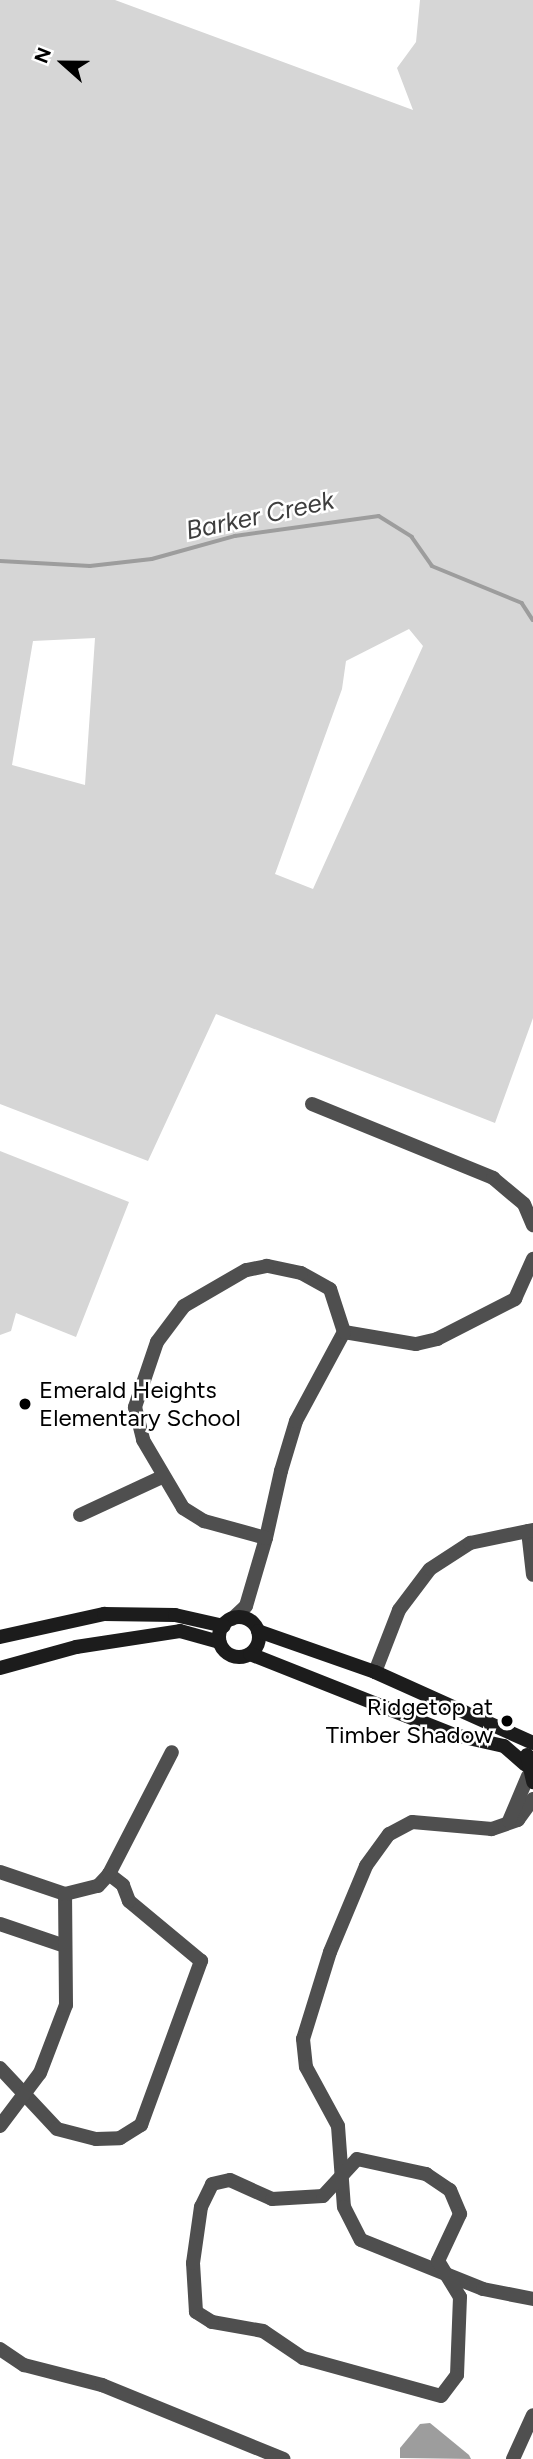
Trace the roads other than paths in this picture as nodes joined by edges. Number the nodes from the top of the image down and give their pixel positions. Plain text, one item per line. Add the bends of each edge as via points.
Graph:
1 (312, 1104) dead end
2 (533, 1225) edge
3 (533, 1259) edge
4 (344, 1332) junction
5 (162, 1477) junction
6 (80, 1516) dead end
7 (530, 1530) edge
8 (266, 1538) junction
9 (533, 1575) edge
10 (246, 1606) junction
11 (228, 1622) junction
12 (254, 1626) junction
13 (0, 1637) edge
14 (220, 1642) junction
15 (250, 1654) junction
16 (0, 1668) edge
17 (375, 1672) junction
18 (533, 1745) edge
19 (173, 1752) dead end
20 (528, 1774) edge
21 (533, 1799) edge
22 (509, 1821) junction
23 (0, 1872) edge
24 (108, 1874) junction
25 (65, 1894) junction
26 (0, 1924) edge
27 (62, 1945) junction
28 (0, 2068) edge
29 (22, 2094) junction
30 (0, 2126) edge
31 (342, 2174) junction
32 (447, 2276) junction
33 (533, 2299) edge
34 (0, 2349) edge
35 (533, 2415) edge
36 (283, 2459) edge
37 (513, 2459) edge

1 - 2 street via 493,1178 524,1204
3 - 4 street via 515,1298 489,1317 437,1339 416,1344
4 - 5 street via 330,1289 284,1268 246,1270 197,1296 158,1342 137,1394 136,1420
4 - 8 street via 296,1421
5 - 6 street
5 - 8 street via 192,1515
7 - 9 street
7 - 17 street via 470,1543 430,1569 399,1610
8 - 10 street
10 - 11 street
10 - 12 street
11 - 12 main road
11 - 13 main road via 176,1615 104,1614
11 - 14 main road
12 - 15 main road
12 - 17 main road
14 - 15 main road via 230,1655
14 - 16 main road via 172,1632 41,1654
15 - 20 main road via 455,1735 504,1746
17 - 18 main road
18 - 20 main road
19 - 24 street
20 - 22 street
21 - 22 street via 518,1820
22 - 31 street via 492,1829 412,1822 389,1834 366,1866 312,1993 303,2039 306,2067 338,2126
23 - 25 street
24 - 25 street via 98,1886
24 - 29 street via 123,1885 130,1901 201,1961 153,2103 141,2125 120,2138 96,2139 58,2129
25 - 27 street
26 - 27 street
27 - 29 street via 66,2005 40,2073
28 - 29 street
29 - 30 street
31 - 32 street via 344,2207 361,2240
31 - 32 street via 357,2159 383,2162 426,2174 450,2190 460,2214 438,2261
31 - 32 street via 323,2196 272,2199 230,2180 212,2184 201,2207 193,2263 196,2312 212,2322 263,2331 303,2358 441,2396 457,2375 460,2297
32 - 33 street
34 - 36 street via 24,2365 102,2385
35 - 37 street

